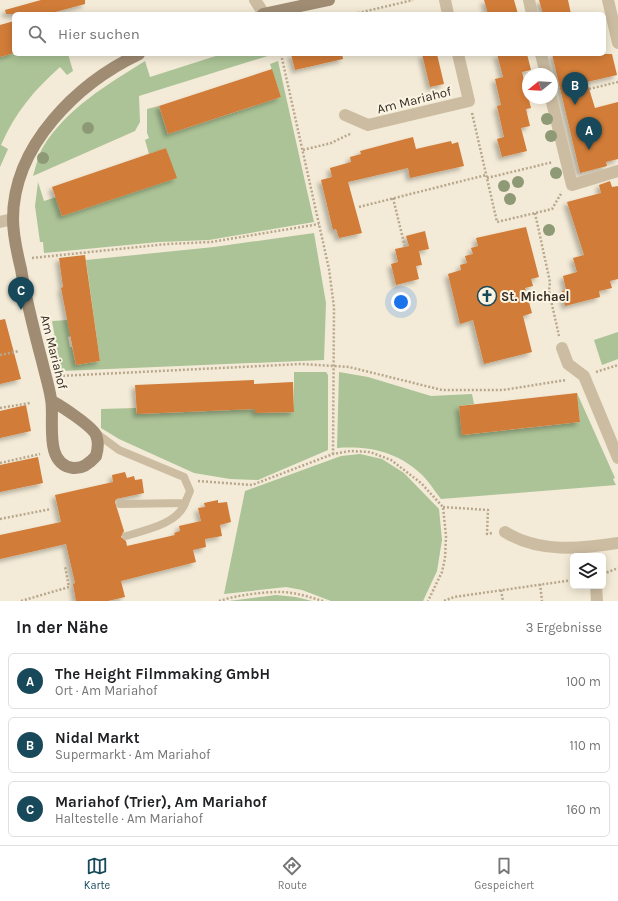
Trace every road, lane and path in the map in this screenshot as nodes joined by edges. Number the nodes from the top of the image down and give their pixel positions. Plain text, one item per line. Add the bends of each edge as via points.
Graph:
1 (256, 0) edge
2 (329, 0) edge
3 (413, 0) edge
4 (445, 0) edge
5 (529, 0) edge
6 (608, 0) edge
7 (262, 12) edge
8 (272, 12) edge
9 (362, 12) edge
10 (448, 12) edge
11 (532, 12) edge
12 (618, 43) edge
13 (135, 56) edge
14 (281, 56) edge
15 (458, 56) edge
16 (542, 56) edge
17 (544, 68) edge
18 (618, 82) edge
19 (589, 89) dead end
20 (552, 104) edge
21 (345, 115) dead end
22 (473, 116) dead end
23 (368, 125) junction
24 (303, 150) junction
25 (556, 168) dead end
26 (618, 171) edge
27 (487, 176) junction
28 (572, 184) junction
29 (393, 198) junction
30 (359, 207) dead end
31 (535, 213) junction
32 (13, 219) junction
33 (0, 222) edge
34 (319, 224) junction
35 (405, 246) dead end
36 (29, 258) dead end
37 (562, 348) joint
38 (19, 351) dead end
39 (0, 355) edge
40 (618, 365) edge
41 (335, 366) junction
42 (57, 376) dead end
43 (584, 376) junction
44 (52, 400) junction
45 (30, 403) dead end
46 (0, 408) edge
47 (96, 433) junction
48 (40, 454) dead end
49 (333, 454) junction
50 (618, 458) edge
51 (0, 463) edge
52 (184, 477) junction
53 (185, 503) junction
54 (120, 504) dead end
55 (443, 507) junction
56 (51, 509) dead end
57 (0, 519) edge
58 (505, 532) joint
59 (126, 536) dead end
60 (618, 543) edge
61 (594, 552) edge
62 (65, 566) dead end
63 (618, 568) edge
64 (606, 573) edge
65 (570, 580) edge
66 (540, 584) junction
67 (596, 589) edge
68 (501, 590) junction
69 (230, 599) edge
70 (21, 601) edge
71 (219, 601) edge
72 (322, 601) edge
73 (428, 601) edge
74 (444, 601) edge
75 (503, 601) edge
76 (542, 601) edge
77 (597, 601) edge

1 - 7 street
2 - 8 street
3 - 9 path
4 - 10 street
5 - 11 street
6 - 12 street
13 - 32 street, Am Mariahof via 100,76 54,117 24,168 15,196
14 - 24 path
15 - 23 street, Am Mariahof via 469,101
16 - 17 street
18 - 19 path
20 - 28 street
21 - 23 street, Am Mariahof
22 - 27 path
23 - 24 path via 331,143
24 - 34 path
25 - 27 path via 553,162
26 - 28 street
27 - 29 path
27 - 31 path via 497,222
28 - 31 path via 565,188 552,209
29 - 30 path
29 - 35 path
31 - 37 path
32 - 33 street
32 - 44 street, Am Mariahof via 15,248
34 - 36 path via 211,242
34 - 41 path via 334,307
37 - 43 street via 568,364
38 - 39 path
40 - 43 path
41 - 42 path via 301,364
41 - 43 path via 366,370 448,390 503,390
41 - 49 path
43 - 50 street
44 - 47 street, Am Mariahof
44 - 47 street, Am Mariahof via 52,444 62,464 74,468 82,467 93,460 98,450
45 - 46 path
47 - 52 lane, Am Mariahof via 119,450
48 - 51 path
49 - 52 path via 252,485
49 - 55 path via 359,451 380,454 412,474
52 - 53 lane via 190,491
53 - 54 lane
53 - 59 lane via 183,509 171,519
55 - 58 path via 488,510 487,534
55 - 73 path via 445,558 442,572
56 - 57 path
58 - 61 street via 527,544
60 - 61 street
62 - 70 path via 69,587
63 - 64 path
65 - 66 path
66 - 68 path
66 - 76 path
67 - 77 street
68 - 74 path
68 - 75 path
69 - 71 path
69 - 72 path via 281,592

